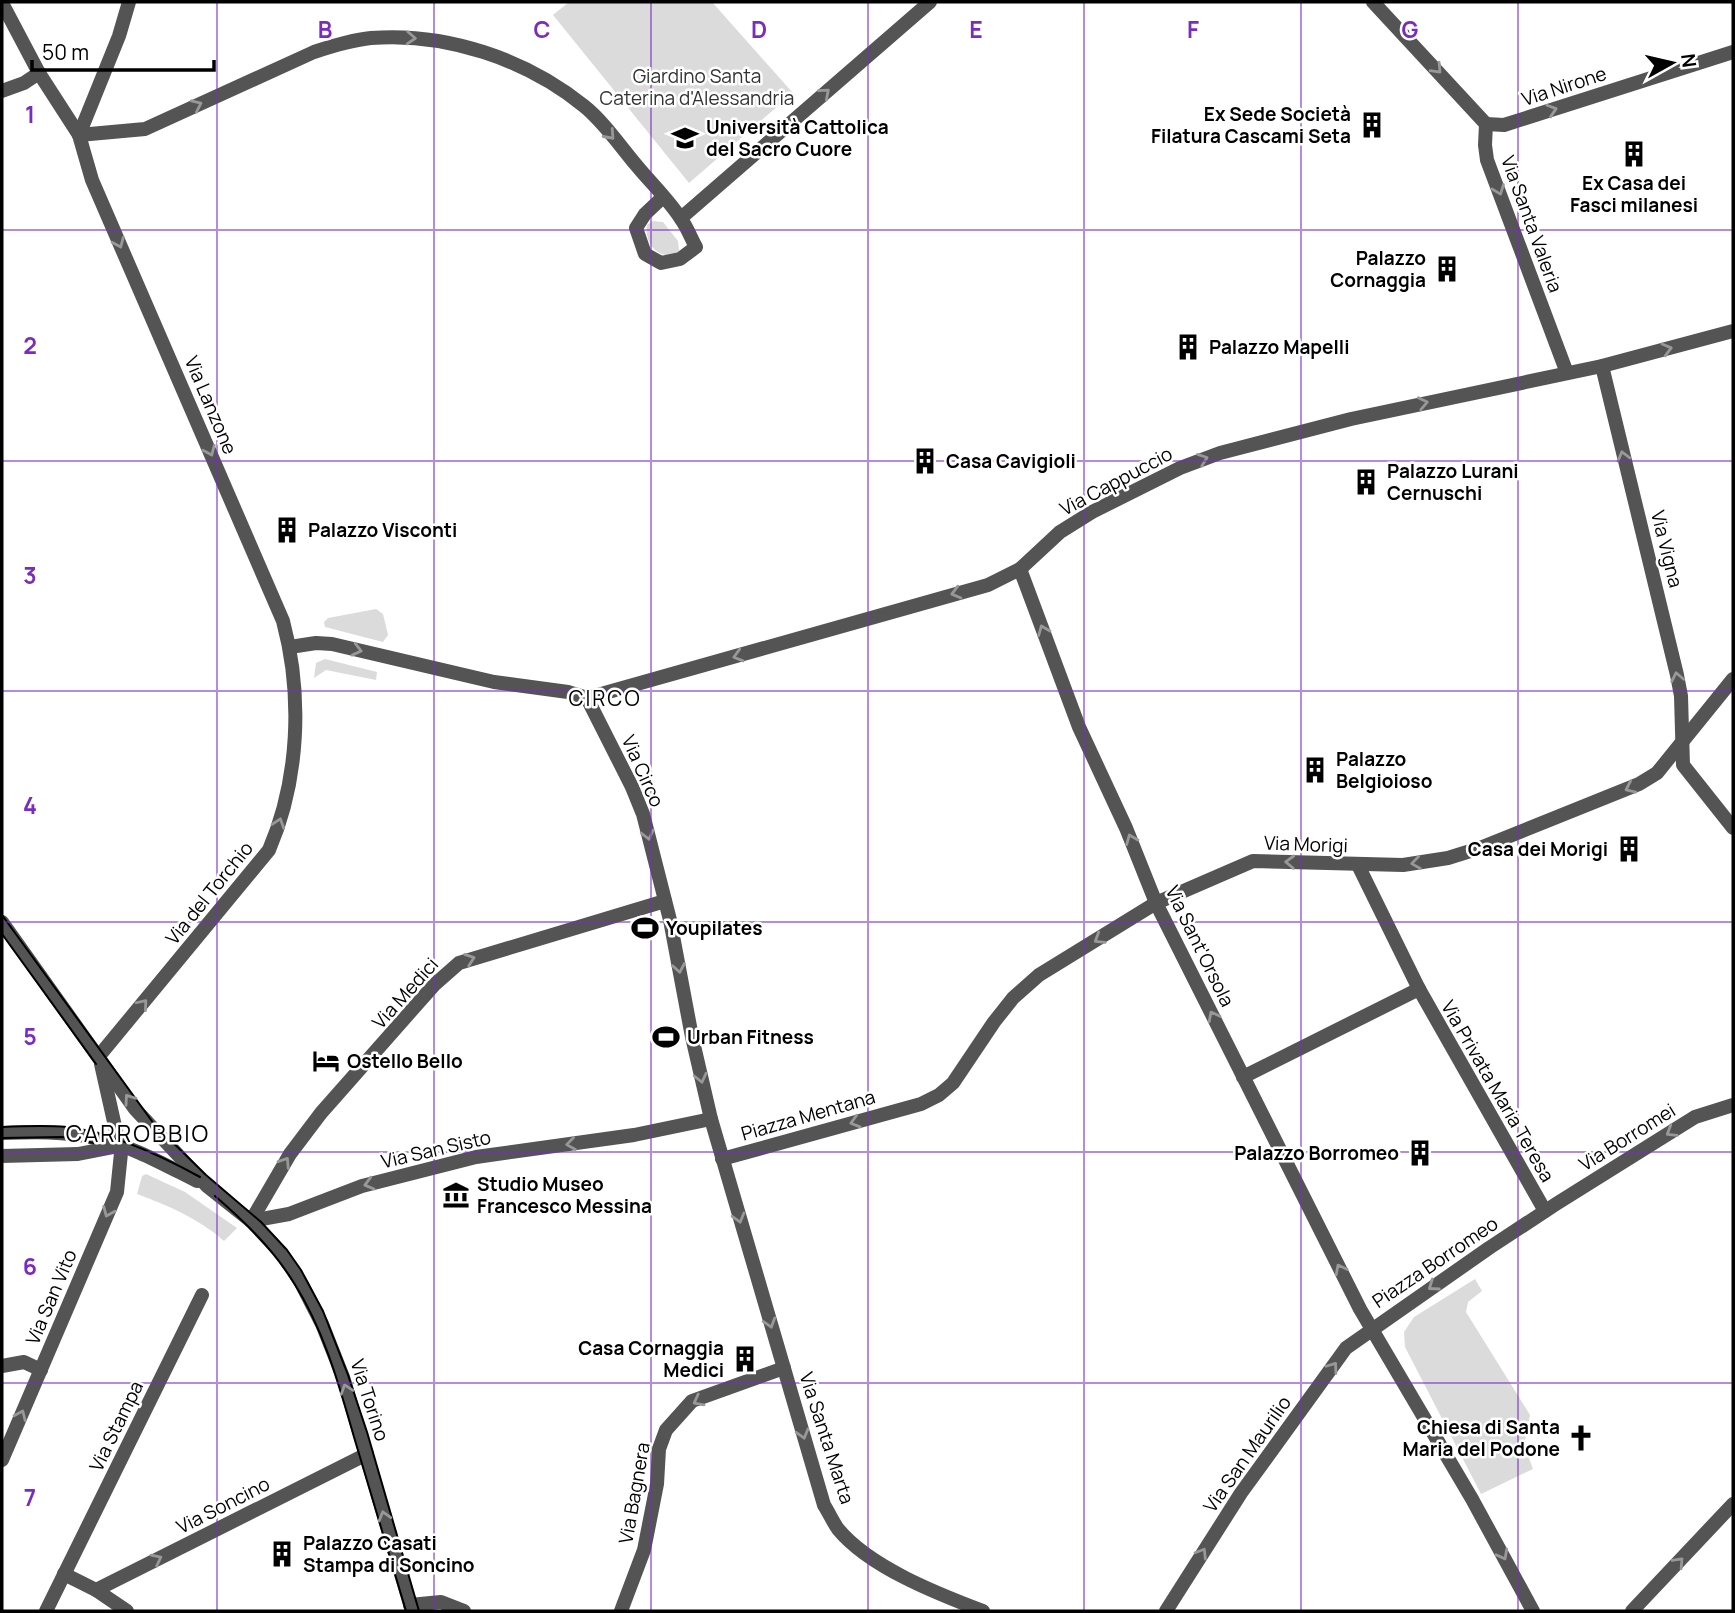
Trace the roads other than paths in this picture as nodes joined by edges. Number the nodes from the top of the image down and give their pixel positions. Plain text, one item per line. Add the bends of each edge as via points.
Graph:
1 (129, 2) edge
2 (930, 2) edge
3 (1373, 2) edge
4 (2, 3) edge
5 (1733, 52) edge
6 (39, 73) junction
7 (2, 91) edge
8 (1486, 124) junction
9 (79, 135) junction
10 (663, 197) junction
11 (681, 218) junction
12 (1733, 331) edge
13 (1602, 366) junction
14 (1567, 373) junction
15 (1020, 569) junction
16 (290, 647) junction
17 (1733, 679) edge
18 (587, 698) junction
19 (1681, 744) junction
20 (1733, 828) edge
21 (1358, 865) junction
22 (665, 901) junction
23 (1156, 903) junction
24 (2, 922) edge
25 (1419, 989) junction
26 (99, 1056) junction
27 (967, 1060) joint
28 (1243, 1077) junction
29 (1733, 1105) edge
30 (710, 1119) junction
31 (2, 1133) edge
32 (120, 1146) junction
33 (2, 1156) edge
34 (722, 1159) junction
35 (207, 1186) junction
36 (1545, 1211) junction
37 (251, 1221) junction
38 (757, 1278) joint
39 (202, 1294) dead end
40 (1372, 1328) junction
41 (2, 1366) edge
42 (784, 1368) junction
43 (41, 1370) junction
44 (367, 1454) junction
45 (2, 1460) edge
46 (1733, 1504) edge
47 (64, 1574) junction
48 (96, 1590) junction
49 (411, 1608) edge
50 (46, 1611) edge
51 (127, 1611) edge
52 (464, 1611) edge
53 (621, 1611) edge
54 (983, 1611) edge
55 (1166, 1611) edge
56 (1533, 1611) edge
57 (1632, 1611) edge

1 - 9 street
11 -> 2 street
3 -> 8 street
4 - 6 street, Via Lanzone
8 -> 5 street, Via Nirone via 1504,125
6 - 7 street
6 - 9 street, Via Lanzone
8 -> 14 street, Via Santa Valeria via 1487,160
9 -> 10 street via 147,129 327,48 370,38 431,40 515,64 553,84 586,108
9 -> 16 street, Via Lanzone via 92,180 283,621
10 - 11 street
10 - 11 street via 636,228 645,254 661,264 680,259 696,247
13 -> 12 street, Via Cappuccio
13 - 14 street, Via Cappuccio
19 -> 13 street, Via Vigna via 1677,675
15 -> 14 street, Via Cappuccio via 1092,512 1220,453 1351,419
15 -> 18 street, Via Cappuccio via 988,585
23 -> 15 street, Via Sant'Orsola via 1079,727
16 -> 18 street via 332,644 494,682
26 -> 16 street, Via del Torchio via 269,850 280,825 294,759
17 - 19 street, Via Morigi
18 -> 22 street, Via Circo via 640,805
19 - 20 street, Via Vigna via 1683,765
19 -> 21 street, Via Morigi via 1657,773 1639,784 1480,848 1448,858
21 -> 23 street, Via Morigi via 1253,861
21 - 25 street, Via Privata Maria Teresa
22 -> 30 street, Via Circo
37 -> 22 street, Via Medici via 275,1177 321,1113 459,963
23 -> 27 street, Via Morigi via 1039,975 1007,1006
28 -> 23 street, Via Sant'Orsola
24 - 26 street
25 - 28 street, Via Privata Maria Teresa
25 - 36 street, Via Privata Maria Teresa
26 - 32 street
35 -> 26 street via 135,1109
27 -> 34 street, Piazza Mentana via 953,1083 921,1104
40 -> 28 street, Via Sant'Orsola
29 -> 36 street, Via Borromei via 1695,1117
30 - 34 street, Via Circo
30 -> 37 street, Via San Sisto via 634,1135 476,1157 362,1186 289,1214
31 - 32 street via 50,1131
32 - 33 street via 78,1154
32 - 35 street
32 -> 43 street, Via San Vito via 117,1192
34 -> 38 street, Piazza Mentana
35 - 37 street
36 -> 40 street, Piazza Borromeo
44 -> 37 street, Via Torino via 332,1346 312,1302 282,1254
38 -> 42 street, Via Santa Marta
39 - 47 street, Via Stampa
55 -> 40 street, Via San Maurilio via 1241,1493 1346,1348
40 -> 56 street, Piazza Borromeo
41 - 43 street via 24,1362
42 -> 53 street, Via Bagnera via 692,1401 666,1430 644,1550
42 -> 54 street, Via Santa Marta via 824,1505 838,1529 872,1559
45 -> 43 street, Via San Vito
48 -> 44 street, Via Soncino
49 -> 44 street, Via Torino
57 -> 46 street
47 - 48 street
47 - 50 street, Via Stampa
48 - 51 street
49 - 52 street via 441,1602

